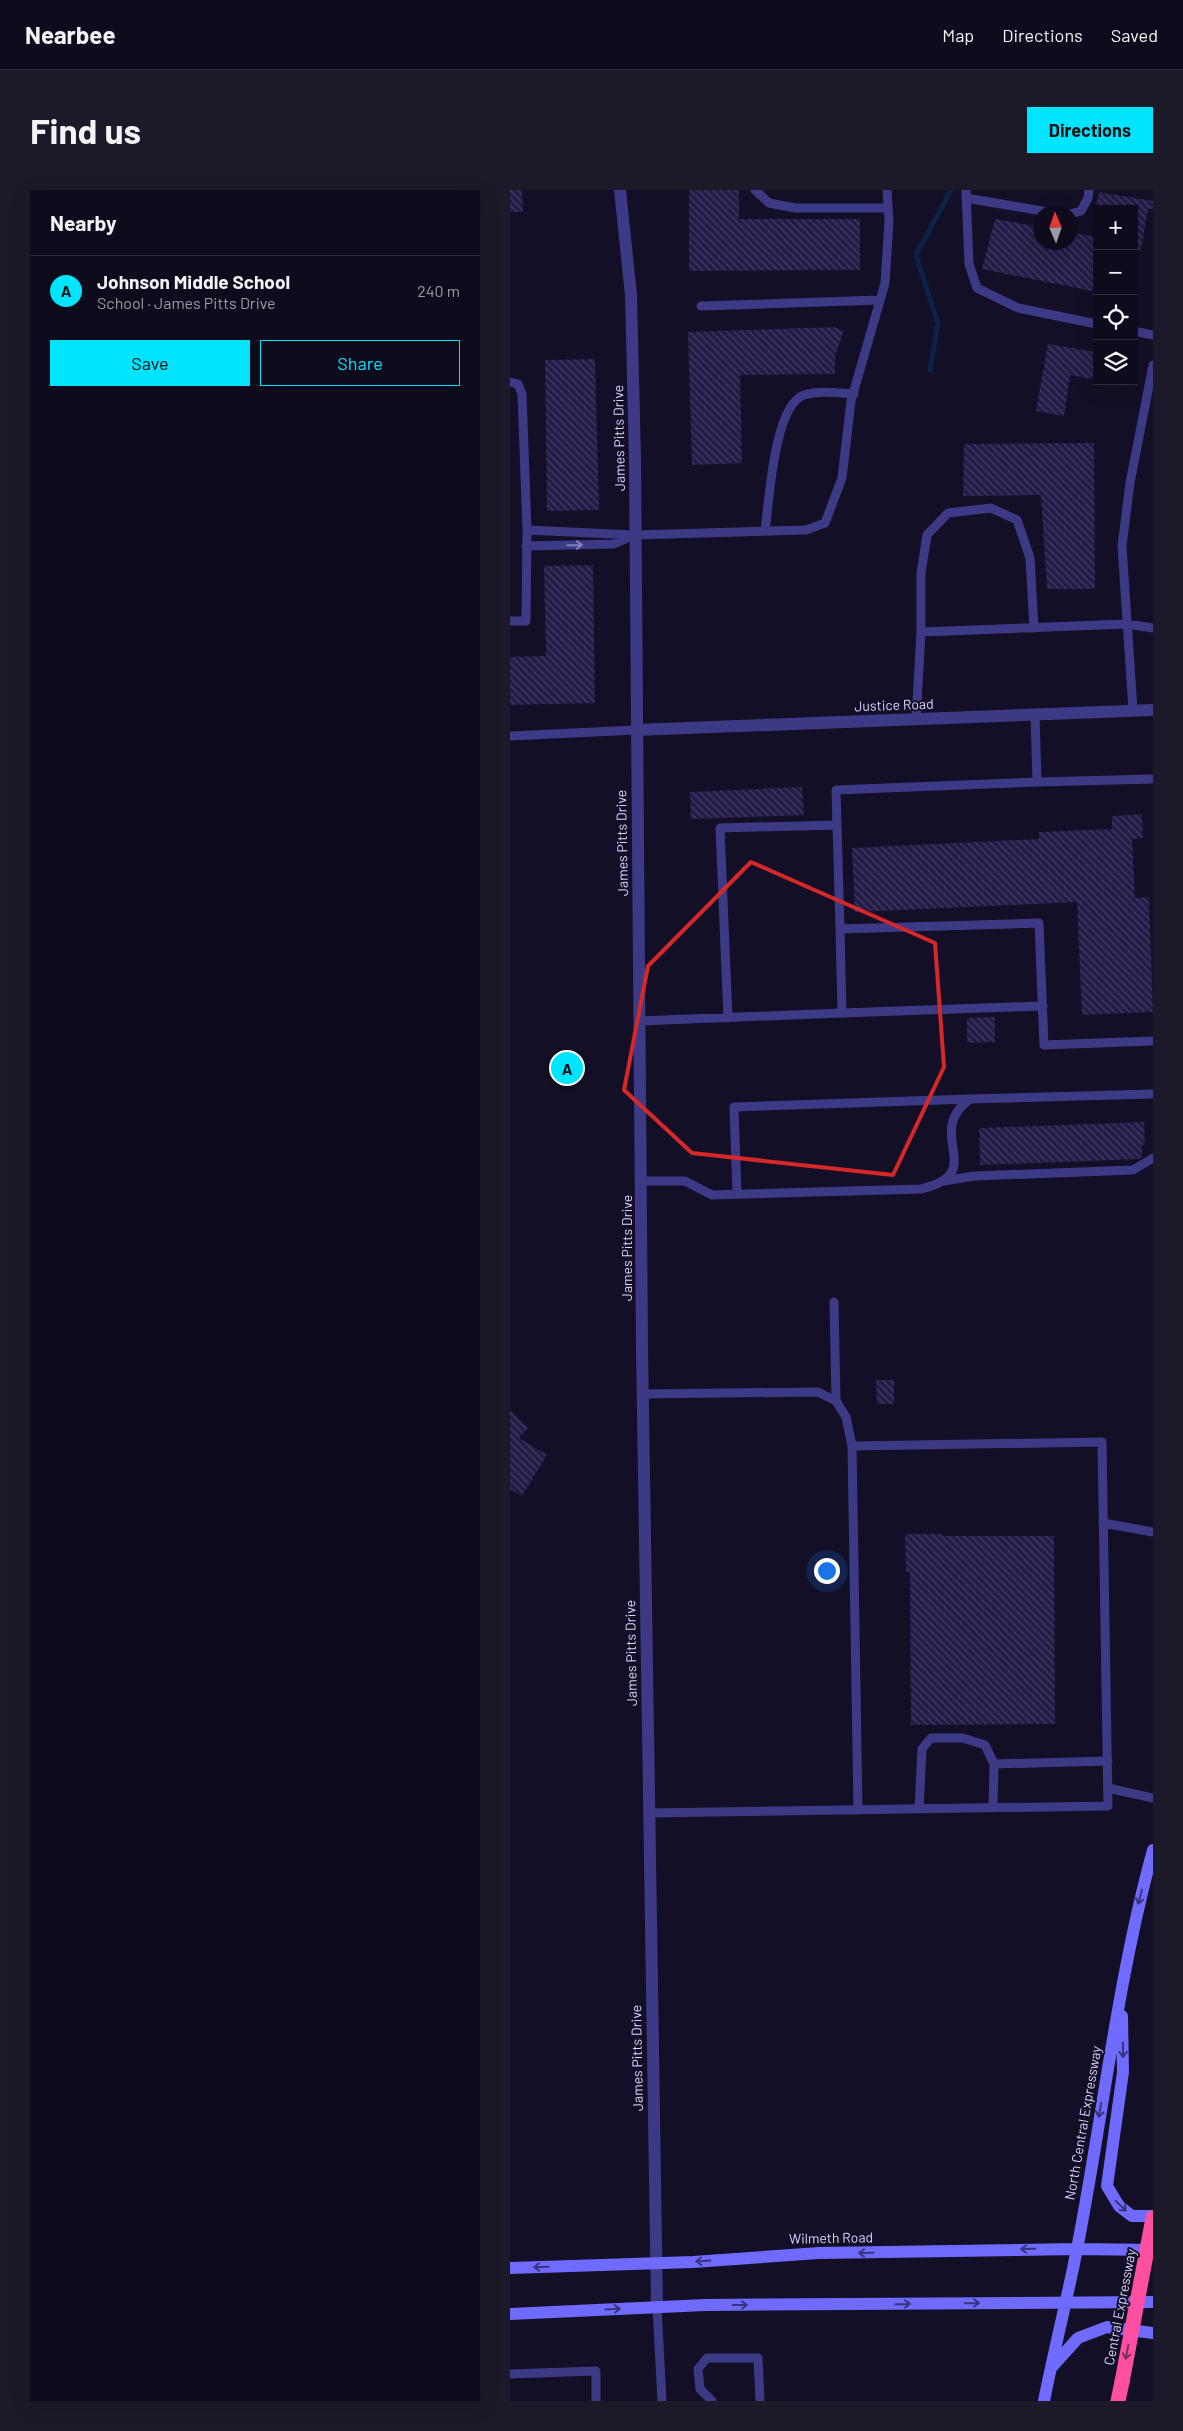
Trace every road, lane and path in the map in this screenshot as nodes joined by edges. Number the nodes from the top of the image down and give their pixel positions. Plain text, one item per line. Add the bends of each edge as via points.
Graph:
1 (620, 190) edge
2 (755, 190) edge
3 (887, 190) edge
4 (1089, 190) edge
5 (966, 194) edge
6 (888, 208) junction
7 (1033, 209) edge
8 (1078, 212) edge
9 (880, 300) junction
10 (701, 306) dead end
11 (1093, 323) edge
12 (1138, 332) edge
13 (1153, 335) edge
14 (1153, 365) edge
15 (510, 382) edge
16 (854, 394) junction
17 (527, 530) junction
18 (765, 531) junction
19 (635, 535) junction
20 (526, 546) junction
21 (510, 621) edge
22 (1128, 624) junction
23 (1034, 628) junction
24 (1153, 628) edge
25 (921, 632) junction
26 (1133, 710) junction
27 (1153, 710) edge
28 (1035, 714) junction
29 (916, 719) junction
30 (636, 730) junction
31 (510, 736) edge
32 (1152, 778) edge
33 (1037, 782) junction
34 (837, 825) junction
35 (840, 929) junction
36 (1043, 1006) junction
37 (842, 1014) junction
38 (728, 1018) junction
39 (639, 1021) junction
40 (1153, 1041) edge
41 (1153, 1094) edge
42 (970, 1099) junction
43 (1153, 1158) edge
44 (641, 1181) junction
45 (944, 1181) junction
46 (736, 1194) junction
47 (834, 1302) dead end
48 (643, 1394) junction
49 (836, 1401) junction
50 (852, 1446) junction
51 (1103, 1523) junction
52 (1153, 1532) edge
53 (1108, 1761) junction
54 (994, 1764) junction
55 (1108, 1788) junction
56 (1153, 1798) edge
57 (994, 1808) junction
58 (919, 1809) junction
59 (858, 1810) junction
60 (648, 1813) junction
61 (1153, 1850) edge
62 (1122, 1984) junction
63 (1153, 2217) edge
64 (1077, 2248) junction
65 (1153, 2250) edge
66 (656, 2264) junction
67 (510, 2268) edge
68 (1065, 2301) junction
69 (1153, 2302) edge
70 (657, 2307) junction
71 (510, 2314) edge
72 (1153, 2332) edge
73 (1050, 2369) junction
74 (510, 2374) edge
75 (596, 2401) edge
76 (662, 2401) edge
77 (712, 2401) edge
78 (760, 2401) edge
79 (1044, 2401) edge
80 (1118, 2401) edge

1 - 19 street, James Pitts Drive via 631,296
2 - 6 lane via 769,203 795,208
3 - 6 lane
4 - 8 lane via 1088,198
5 - 7 lane
5 - 11 lane via 969,264 977,288 1018,308
6 - 9 lane via 885,283
9 - 10 lane
9 - 16 lane
12 - 13 lane
14 - 22 lane via 1130,484 1122,546
15 - 17 lane via 518,384 522,394
16 - 18 lane via 842,478 825,523 806,530
16 - 18 lane via 809,394 793,403 781,426
17 - 19 lane
17 - 20 lane
18 - 19 lane
20 -> 19 lane via 614,544
19 - 30 street, James Pitts Drive
20 - 21 lane via 526,621
22 - 23 lane
22 - 24 lane
22 - 26 lane
23 - 25 lane
23 - 25 lane via 1030,558 1017,520 991,508 948,513 927,535 921,573
25 - 29 lane
26 - 27 street, Justice Road
26 - 28 street, Justice Road
28 - 29 street, Justice Road
28 - 33 lane
29 - 30 street, Justice Road
30 - 31 lane
30 - 39 street, James Pitts Drive
32 - 33 lane
33 - 34 lane via 836,790
34 - 35 lane
34 - 38 lane via 720,828
35 - 36 lane via 1040,923
35 - 37 lane
36 - 37 lane
36 - 40 lane via 1044,1045
37 - 38 lane
38 - 39 lane
39 - 44 street, James Pitts Drive
41 - 42 lane
42 - 45 lane via 953,1120 950,1137 954,1168
42 - 46 lane via 734,1107
43 - 45 lane via 1133,1170 974,1176
44 - 46 lane via 685,1181 712,1195
44 - 48 street, James Pitts Drive
45 - 46 lane via 921,1189
47 - 49 lane
48 - 49 lane via 818,1392
48 - 60 street, James Pitts Drive
49 - 50 lane via 846,1417
50 - 51 lane via 1102,1442
50 - 59 lane
51 - 52 lane
51 - 53 lane
53 - 54 lane
53 - 55 lane
54 - 57 lane
54 - 58 lane via 985,1745 962,1738 931,1738 922,1749
55 - 56 lane
55 - 57 lane via 1108,1806
57 - 58 lane
58 - 59 lane
59 - 60 lane
60 - 66 street, James Pitts Drive
61 -> 62 main road, North Central Expressway
62 -> 63 main road via 1123,2072 1107,2186 1118,2206 1132,2216
62 -> 64 main road, North Central Expressway
63 -> 80 highway, Central Expressway, bridge
64 - 65 main road, Wilmeth Road
64 -> 66 main road, Wilmeth Road via 819,2253
64 - 68 main road, North Central Expressway
66 -> 67 main road, Wilmeth Road
66 - 70 street, James Pitts Drive
68 - 69 main road
70 -> 68 main road
68 - 73 main road, North Central Expressway
71 -> 70 main road
70 - 76 lane
72 - 73 main road via 1107,2327 1078,2338
73 - 79 main road, North Central Expressway
74 - 75 lane via 596,2371
77 - 78 lane via 700,2389 698,2370 708,2358 758,2358

